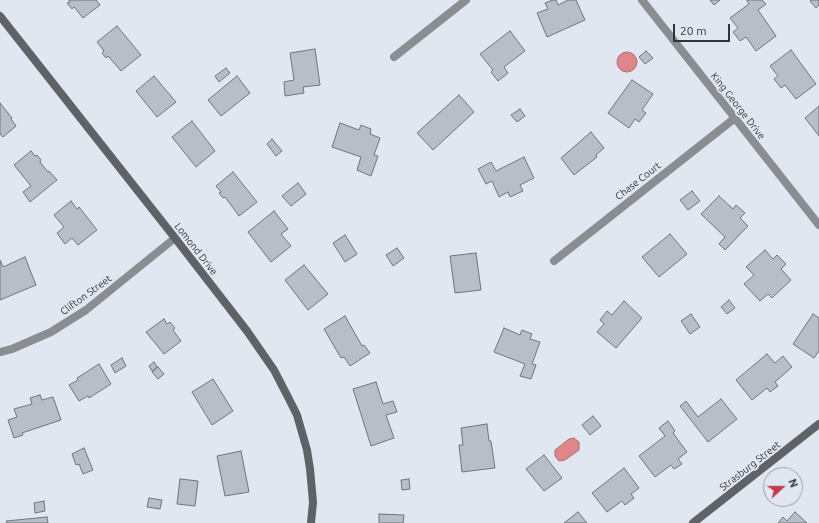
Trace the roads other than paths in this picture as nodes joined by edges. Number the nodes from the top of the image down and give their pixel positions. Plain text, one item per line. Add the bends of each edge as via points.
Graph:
1 (466, 0) edge
2 (642, 0) edge
3 (0, 16) edge
4 (394, 57) dead end
5 (735, 118) junction
6 (819, 225) edge
7 (175, 238) junction
8 (554, 261) dead end
9 (0, 352) edge
10 (819, 424) edge
11 (311, 523) edge
12 (693, 523) edge

1 - 4 street
2 - 5 street, King George Drive
3 - 7 main road, Lomond Drive
5 - 6 street, King George Drive
5 - 8 street, Chase Court
7 - 9 street, Clifton Street via 86,310 51,332
7 - 11 main road, Lomond Drive via 247,331 274,370 292,404 307,450 311,474
10 - 12 main road, Strasburg Street

